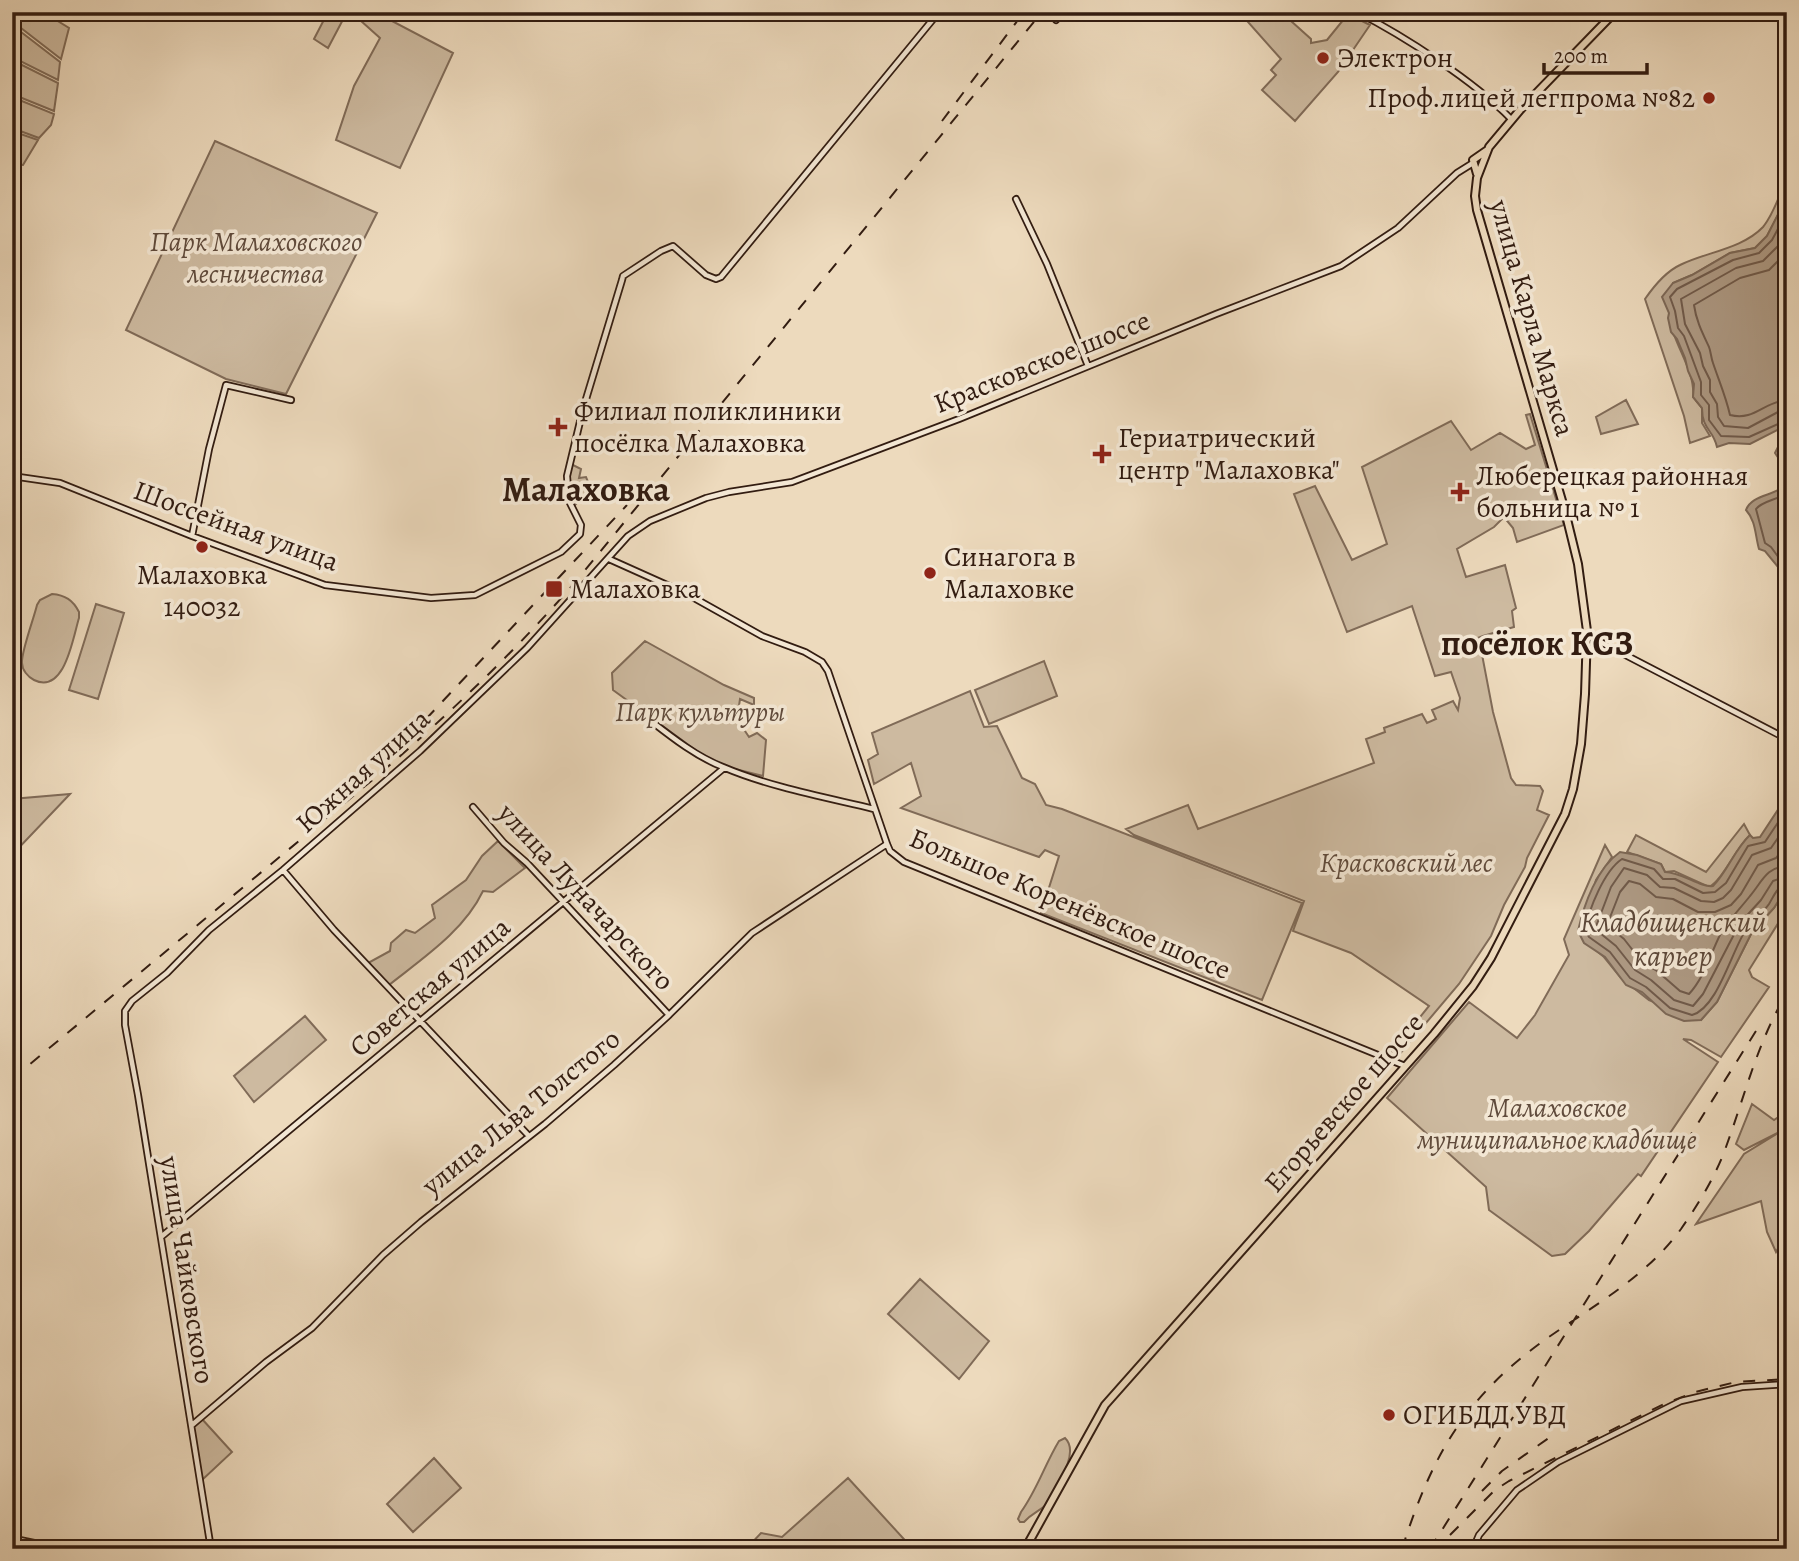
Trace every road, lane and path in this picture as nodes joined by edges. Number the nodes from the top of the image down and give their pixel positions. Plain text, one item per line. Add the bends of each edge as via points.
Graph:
1 (939, 12) edge
2 (1062, 12) edge
3 (1357, 12) edge
4 (1615, 12) edge
5 (1056, 20) dead end
6 (1511, 119) junction
7 (1478, 162) junction
8 (1016, 199) dead end
9 (1088, 366) junction
10 (291, 400) dead end
11 (12, 476) edge
12 (192, 536) junction
13 (609, 559) junction
14 (1587, 635) junction
15 (634, 708) dead end
16 (1787, 739) edge
17 (724, 768) junction
18 (473, 807) dead end
19 (874, 809) junction
20 (887, 844) junction
21 (284, 870) junction
22 (563, 904) junction
23 (132, 1001) joint
24 (669, 1015) junction
25 (422, 1021) junction
26 (1405, 1067) junction
27 (528, 1135) junction
28 (161, 1237) junction
29 (1787, 1384) edge
30 (191, 1426) junction
31 (12, 1545) edge
32 (64, 1549) edge
33 (211, 1549) edge
34 (1025, 1549) edge
35 (1473, 1549) edge

1 - 12 street, Шоссейная улица via 716,279 673,246 623,276 567,476 569,501 581,525 578,537 561,552 471,596 430,598 325,585
2 - 5 street
3 - 6 street via 1445,67
4 - 6 main road, улица Карла Маркса
6 - 7 main road, улица Карла Маркса
7 - 9 street, Красковское шоссе via 1457,173 1398,228 1350,261
7 - 14 main road, улица Карла Маркса via 1477,210 1569,525
8 - 9 street
9 - 13 street, Красковское шоссе via 792,482 729,492 695,503 641,526
10 - 12 street via 226,385
11 - 12 street, Шоссейная улица via 60,482
13 - 19 street, Большое Коренёвское шоссе via 822,662
13 - 21 street, Южная улица via 488,686
14 - 16 street
14 - 26 main road, Егорьевское шоссе via 1581,744 1565,814 1491,958
15 - 17 street via 682,745
17 - 19 street
17 - 22 street, Советская улица
18 - 22 street, улица Луначарского
19 - 20 street, Большое Коренёвское шоссе
20 - 24 street, улица Льва Толстого via 752,933
20 - 26 street, Большое Коренёвское шоссе via 900,860 923,871
21 - 23 street, Южная улица via 209,930 167,974
21 - 25 street via 334,930
22 - 24 street, улица Луначарского
22 - 25 street, Советская улица
23 - 28 street, улица Чайковского via 125,1011 125,1025
24 - 27 street, улица Льва Толстого
25 - 27 street
25 - 28 street, Советская улица
26 - 34 main road, Егорьевское шоссе via 1105,1405
27 - 30 street, улица Льва Толстого via 383,1255 312,1328
28 - 30 street, улица Чайковского
29 - 35 street via 1742,1387 1681,1401 1559,1462 1517,1490 1479,1535
30 - 33 street, улица Чайковского
31 - 32 street via 15,1539

